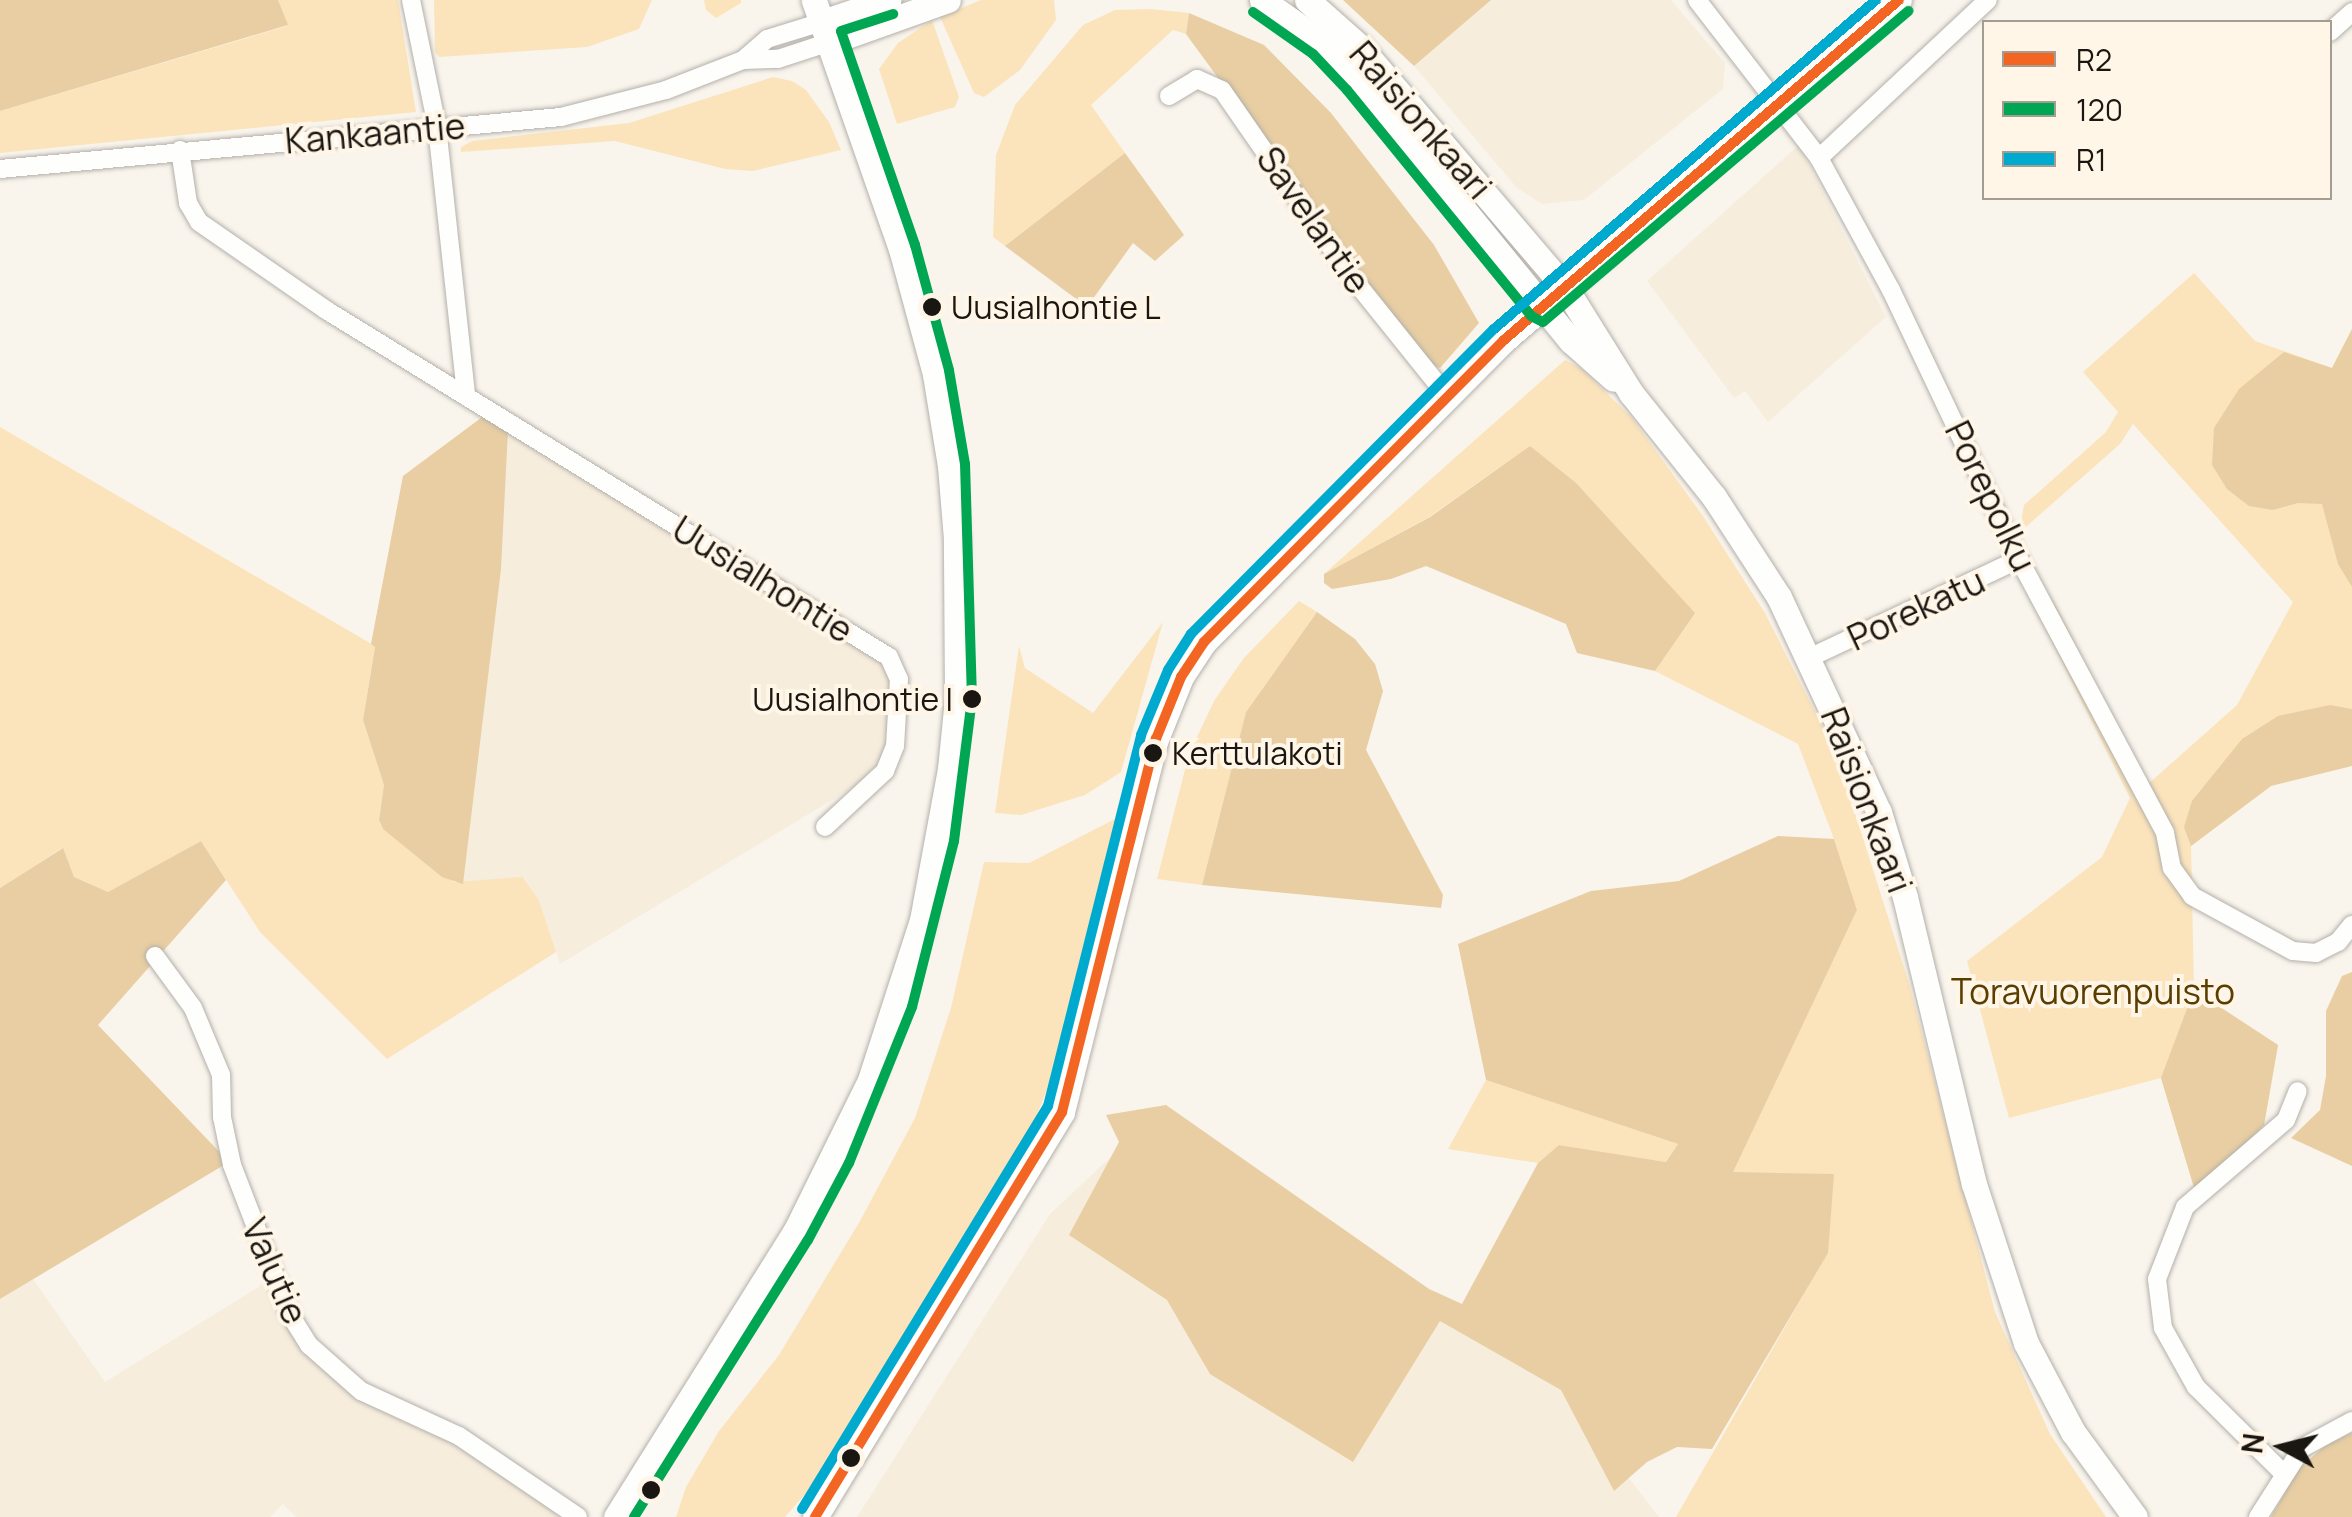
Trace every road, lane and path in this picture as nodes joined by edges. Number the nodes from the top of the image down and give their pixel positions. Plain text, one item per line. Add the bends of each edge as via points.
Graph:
1 (411, 0) edge
2 (888, 0) edge
3 (948, 0) edge
4 (1262, 0) edge
5 (1308, 0) edge
6 (1697, 0) edge
7 (1899, 0) edge
8 (1988, 0) edge
9 (2346, 0) edge
10 (2352, 9) edge
11 (822, 21) edge
12 (2332, 30) edge
13 (1169, 96) dead end
14 (1780, 104) junction
15 (437, 127) junction
16 (180, 150) junction
17 (1818, 158) junction
18 (0, 169) edge
19 (1566, 288) junction
20 (1543, 308) junction
21 (1631, 393) junction
22 (466, 396) junction
23 (1447, 396) junction
24 (2019, 559) junction
25 (1811, 657) junction
26 (825, 827) dead end
27 (2352, 925) edge
28 (155, 956) dead end
29 (2298, 1090) dead end
30 (2352, 1421) edge
31 (2283, 1473) junction
32 (568, 1514) edge
33 (616, 1517) edge
34 (815, 1517) edge
35 (2135, 1517) edge
36 (2258, 1517) edge

1 - 15 street
2 - 11 main road
3 - 11 main road
4 - 20 main road, Raisionkaari via 1322,43 1358,80
5 - 19 main road, Raisionkaari via 1360,48
6 - 14 street, Porepolku
7 - 14 main road
8 - 17 street
9 - 10 street
10 - 12 street
11 - 15 street, Kankaantie via 778,60 743,60 616,106
11 - 33 main road via 912,286 950,466 958,619 950,769 922,920 870,1080 794,1232
13 - 23 street, Savelantie via 1198,79 1222,90 1350,275
14 - 17 street, Porepolku
14 - 19 main road
15 - 16 street, Kankaantie
15 - 22 street
16 - 18 street, Kankaantie
16 - 22 street, Uusialhontie via 188,202 199,222
17 - 24 street, Porepolku via 1891,290
19 - 20 main road
19 - 21 main road, Raisionkaari
20 - 21 main road, Raisionkaari
20 - 23 main road
21 - 25 main road, Raisionkaari via 1751,550
22 - 26 street, Uusialhontie via 889,657 900,679 896,746 885,771
23 - 34 main road via 1231,610 1181,677 1140,795 1062,1112
24 - 25 street, Porekatu
24 - 27 street, Porepolku via 2165,833 2172,868 2192,896 2293,951 2316,953
25 - 35 main road, Raisionkaari via 1906,897 1974,1184 2026,1343 2072,1432
28 - 32 street, Valutie via 193,1008 221,1074 232,1164 288,1313 309,1345 361,1392 458,1436
29 - 31 street via 2286,1120 2185,1207 2157,1279 2163,1328 2196,1387
30 - 31 street via 2319,1435
31 - 36 street

